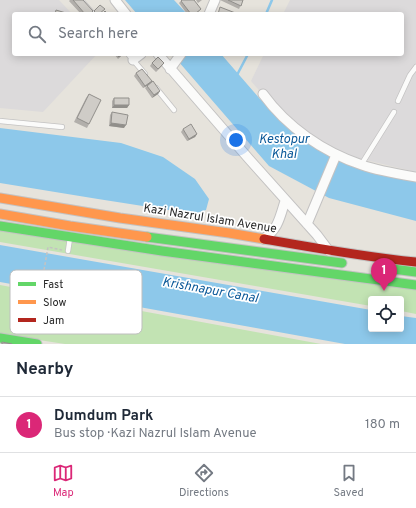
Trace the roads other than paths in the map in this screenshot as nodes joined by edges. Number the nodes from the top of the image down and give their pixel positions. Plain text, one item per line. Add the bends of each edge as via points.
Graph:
1 (81, 0) edge
2 (114, 0) edge
3 (215, 0) edge
4 (91, 12) edge
5 (124, 12) edge
6 (210, 12) edge
7 (160, 56) edge
8 (180, 56) edge
9 (130, 57) edge
10 (172, 66) junction
11 (416, 67) edge
12 (147, 77) edge
13 (151, 82) edge
14 (263, 94) dead end
15 (398, 101) dead end
16 (174, 110) dead end
17 (394, 112) dead end
18 (0, 121) edge
19 (62, 127) dead end
20 (336, 155) junction
21 (361, 165) junction
22 (416, 177) edge
23 (0, 198) edge
24 (285, 201) junction
25 (0, 214) edge
26 (307, 224) junction
27 (0, 226) edge
28 (70, 236) junction
29 (263, 239) junction
30 (68, 251) road end
31 (329, 251) junction
32 (331, 261) junction
33 (416, 262) edge
34 (354, 264) dead end
35 (385, 268) dead end
36 (416, 272) edge
37 (416, 285) edge
38 (0, 338) edge
39 (34, 344) edge

1 - 4 lane
2 - 5 street
3 - 6 street
7 - 10 street
8 - 10 street
9 - 12 lane
10 - 24 street
11 - 15 lane via 410,74
13 - 16 lane
14 - 20 street via 291,126
17 - 21 lane
18 - 19 lane
20 - 21 street
20 - 26 street
21 - 22 street
23 - 29 main road, Kazi Nazrul Islam Avenue
24 - 26 street
24 - 29 street via 278,224
25 - 32 main road, Kazi Nazrul Islam Avenue
26 - 31 street
27 - 28 main road
28 - 30 lane
28 - 37 main road
29 - 31 main road, Kazi Nazrul Islam Avenue
31 - 32 main road
31 - 33 main road, Kazi Nazrul Islam Avenue
32 - 34 main road, Kazi Nazrul Islam Avenue
35 - 36 main road
38 - 39 main road

